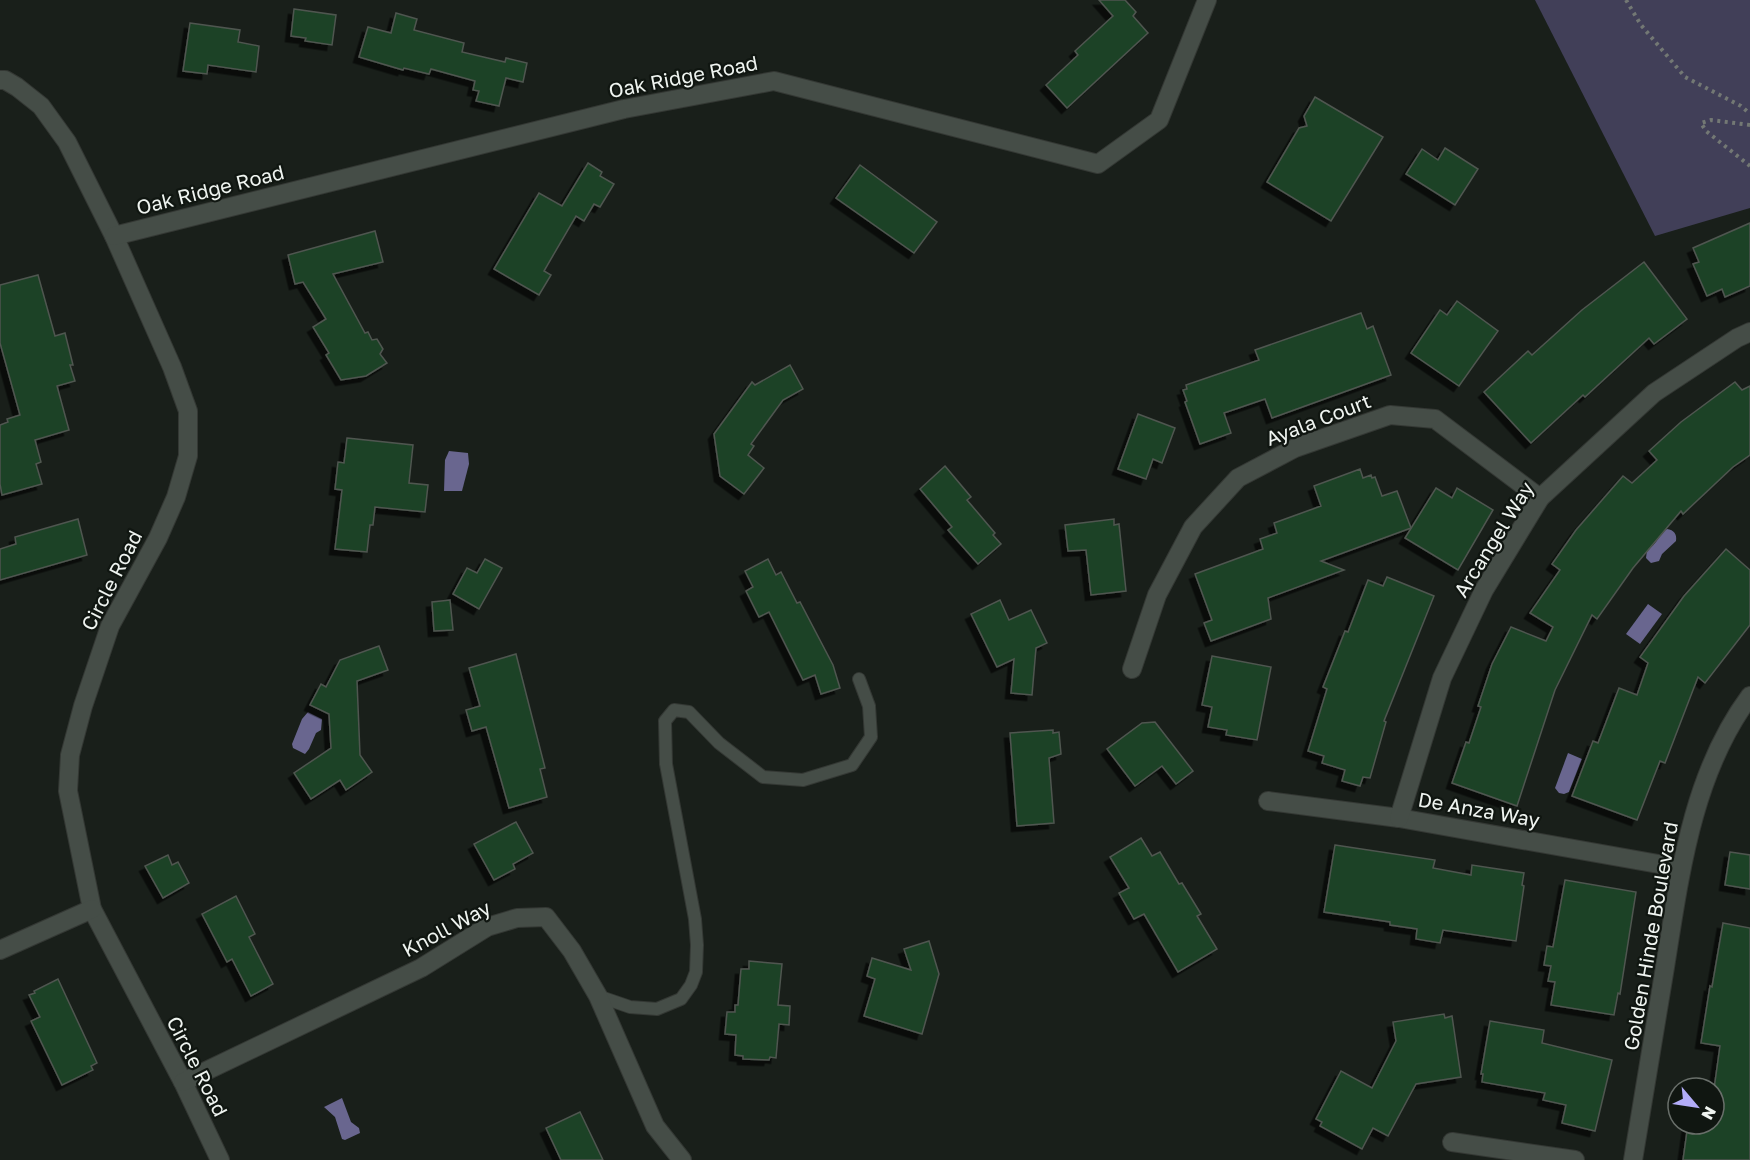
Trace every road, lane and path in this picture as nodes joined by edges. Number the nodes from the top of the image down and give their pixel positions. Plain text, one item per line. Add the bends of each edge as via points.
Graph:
1 (1207, 0) edge
2 (1626, 0) edge
3 (2, 78) edge
4 (1750, 114) edge
5 (1750, 125) edge
6 (1750, 166) edge
7 (114, 236) junction
8 (1750, 332) edge
9 (1540, 498) junction
10 (1132, 669) dead end
11 (859, 679) dead end
12 (1750, 696) edge
13 (1268, 801) dead end
14 (1399, 818) junction
15 (1681, 868) junction
16 (92, 909) junction
17 (0, 950) edge
18 (598, 996) junction
19 (183, 1082) junction
20 (1452, 1142) dead end
21 (220, 1160) edge
22 (682, 1160) edge
23 (1575, 1160) edge
24 (1633, 1160) edge

1 - 7 street, Oak Ridge Road via 1159,120 1098,164 774,81 624,110
2 - 4 path via 1641,25 1685,77
3 - 7 street, Circle Road via 42,106 61,133
5 - 6 path via 1711,120 1701,123
7 - 16 street, Circle Road via 188,411 188,456 158,538 110,626 70,755 68,791
8 - 9 street, Arcangel Way via 1654,393
9 - 10 street, Ayala Court via 1435,419 1390,415 1295,448 1238,478 1193,527 1157,595
9 - 14 street, Arcangel Way via 1484,590 1442,678
11 - 18 lane via 869,706 871,737 852,765 803,780 763,777 719,743 689,712 674,710 665,721 666,764 695,919 696,972 681,999 657,1009 630,1007
12 - 15 street, Golden Hinde Boulevard via 1735,717 1701,790
13 - 14 street, De Anza Way
14 - 15 street, De Anza Way
15 - 24 street, Golden Hinde Boulevard
16 - 17 street
16 - 19 street, Circle Road
18 - 19 street, Knoll Way via 572,951 546,918 517,918 487,927 421,968
18 - 22 street, Knoll Way via 656,1126
19 - 21 street, Circle Road
20 - 23 street

